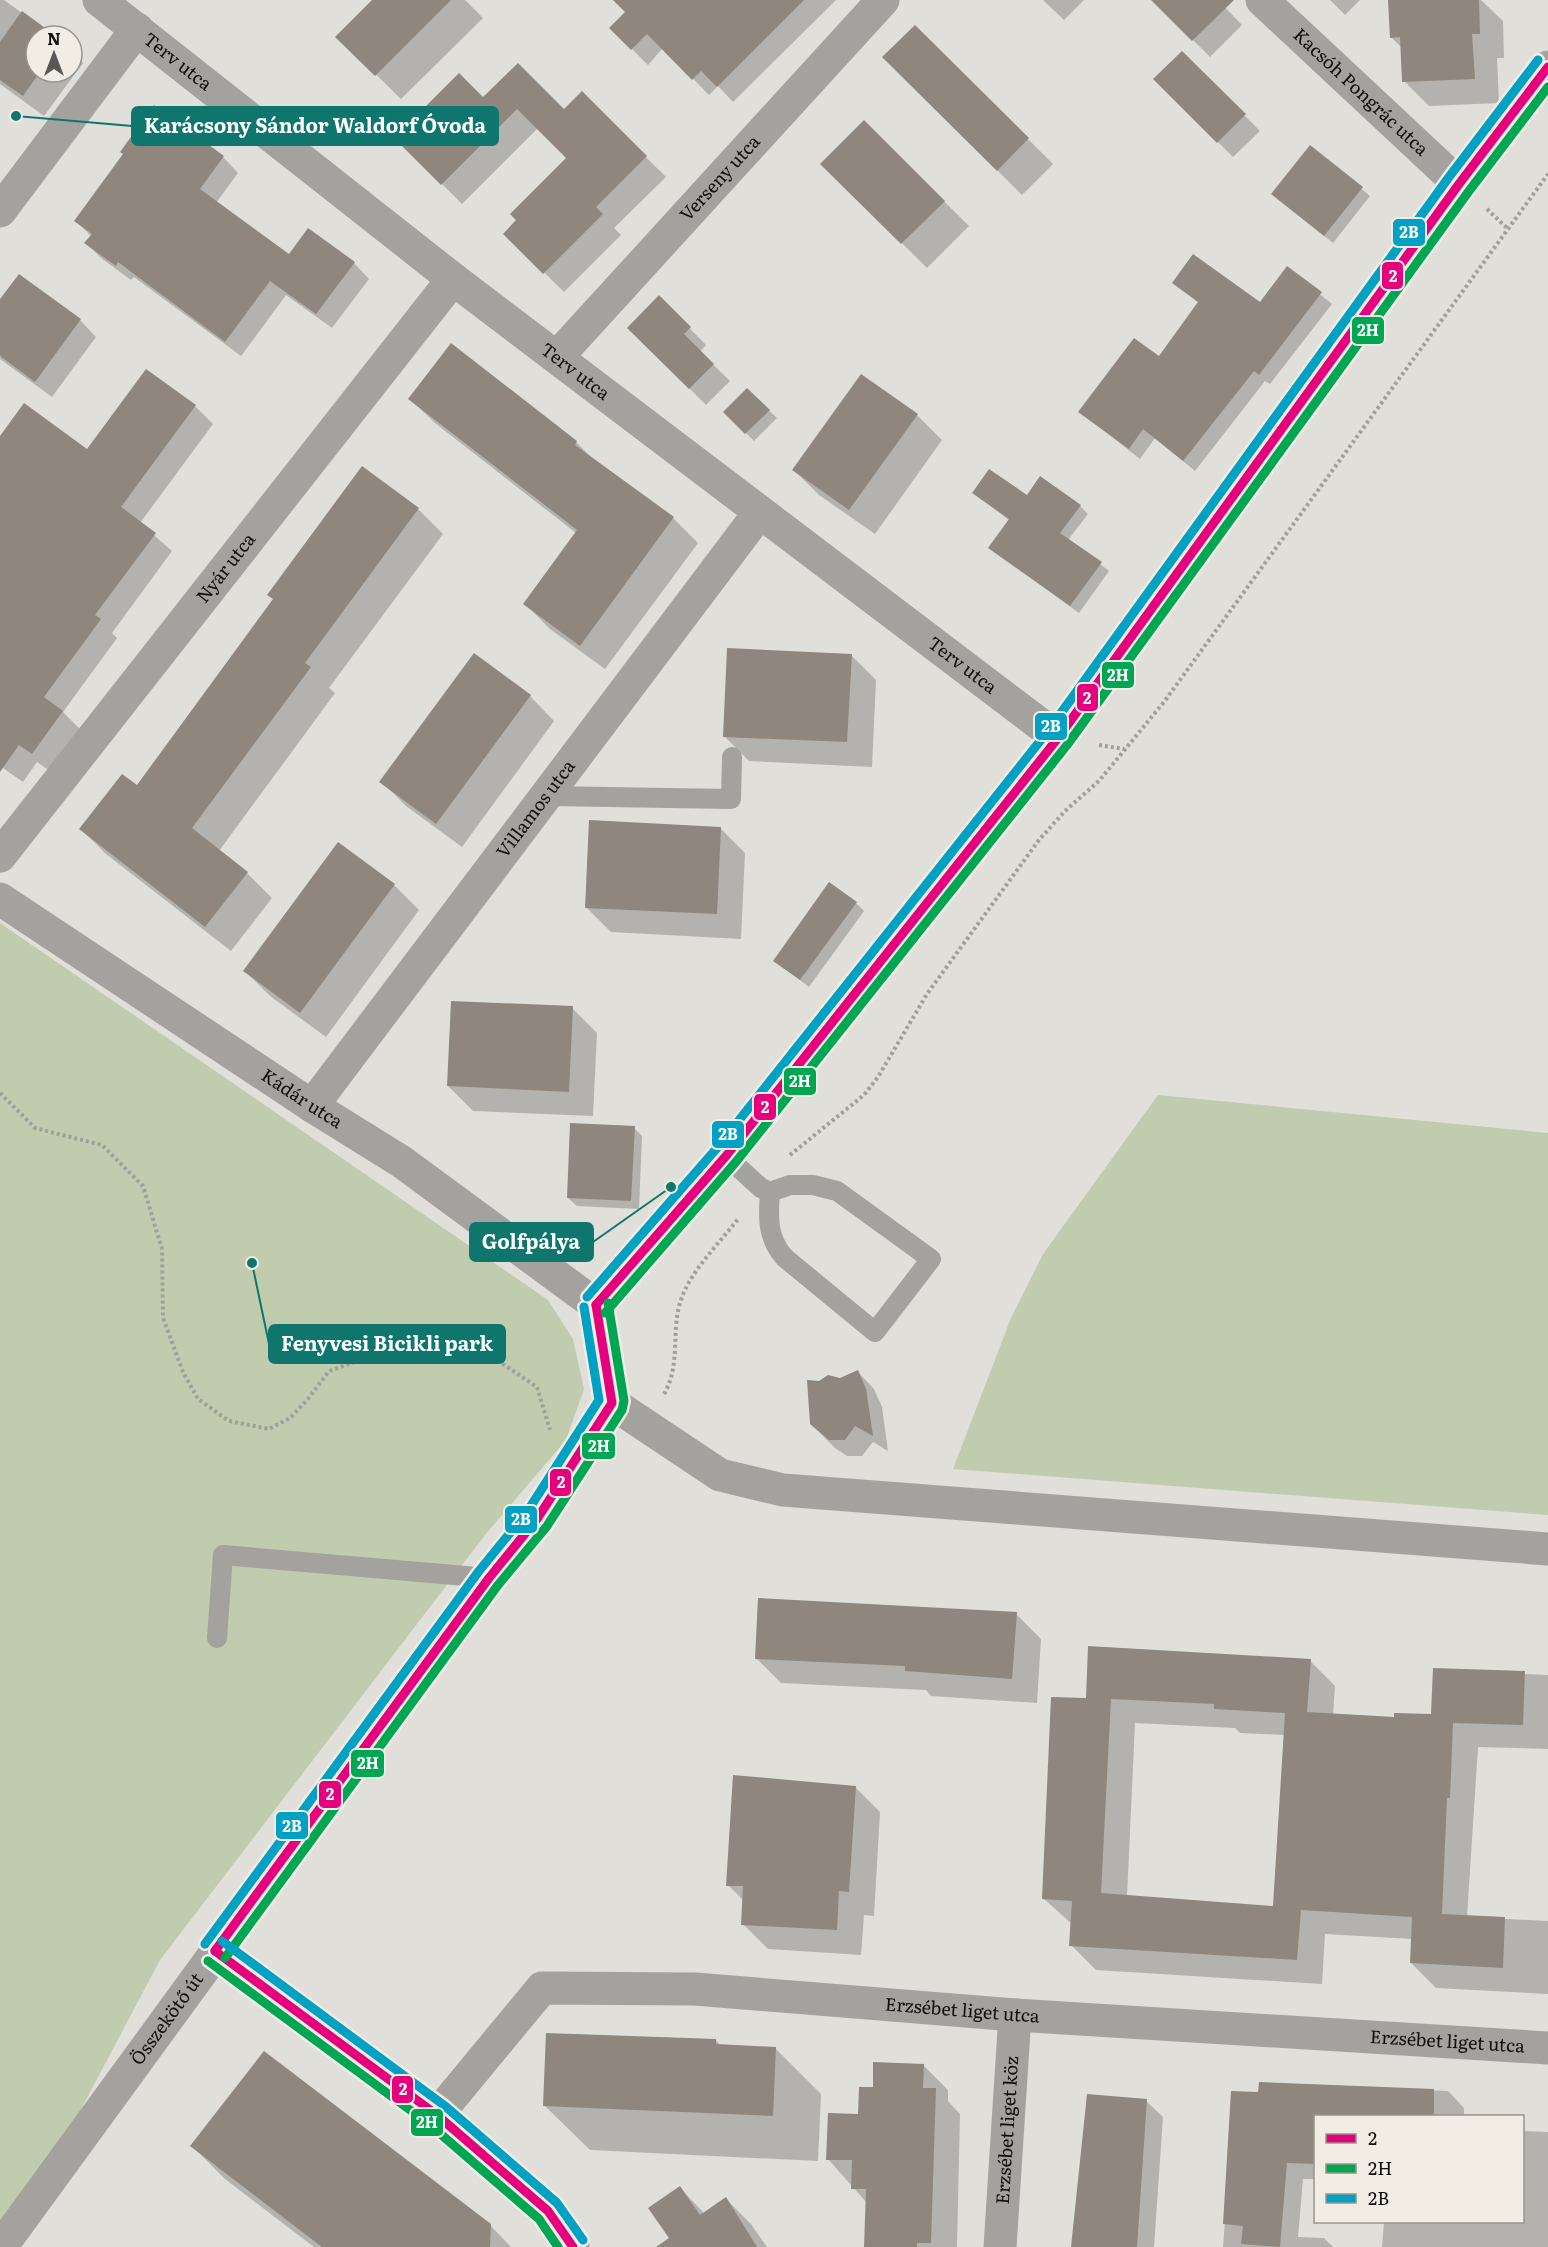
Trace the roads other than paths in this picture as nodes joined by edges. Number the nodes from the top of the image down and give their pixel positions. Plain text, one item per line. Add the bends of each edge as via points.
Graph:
1 (99, 0) edge
2 (884, 0) edge
3 (1262, 0) edge
4 (136, 29) junction
5 (1548, 67) edge
6 (1459, 184) junction
7 (0, 211) edge
8 (453, 279) junction
9 (557, 357) junction
10 (760, 512) junction
11 (1058, 738) junction
12 (732, 758) dead end
13 (546, 796) junction
14 (0, 856) edge
15 (0, 899) edge
16 (312, 1106) junction
17 (726, 1156) junction
18 (770, 1192) junction
19 (596, 1305) junction
20 (612, 1403) junction
21 (1548, 1549) edge
22 (489, 1578) junction
23 (217, 1638) dead end
24 (214, 1951) junction
25 (1015, 2015) junction
26 (1548, 2048) edge
27 (437, 2115) junction
28 (1, 2247) edge
29 (573, 2247) edge
30 (1000, 2247) edge

1 - 4 street, Terv utca
2 - 9 street, Verseny utca
3 - 6 street, Kacsóh Pongrác utca
4 - 7 street
4 - 8 street, Terv utca
5 - 6 street
6 - 11 street
8 - 9 street, Terv utca
8 - 14 street, Nyár utca
9 - 10 street, Terv utca
10 - 11 street, Terv utca
10 - 13 street, Villamos utca
11 - 17 street
12 - 13 lane via 731,799
13 - 16 street, Villamos utca
15 - 16 street, Kádár utca
16 - 19 street, Kádár utca via 402,1162
17 - 18 lane
17 - 19 street
18 - 18 lane via 790,1185 837,1191 931,1259 875,1332 773,1245 768,1216
19 - 20 street
20 - 21 street via 720,1475 783,1490
20 - 22 street, Összekötő út via 537,1519
22 - 23 lane via 223,1555
22 - 24 street, Összekötő út
24 - 27 street
24 - 28 street, Összekötő út
25 - 26 street, Erzsébet liget utca
25 - 27 street, Erzsébet liget utca via 695,1989 542,1988
25 - 30 street, Erzsébet liget köz
27 - 29 street via 548,2211

